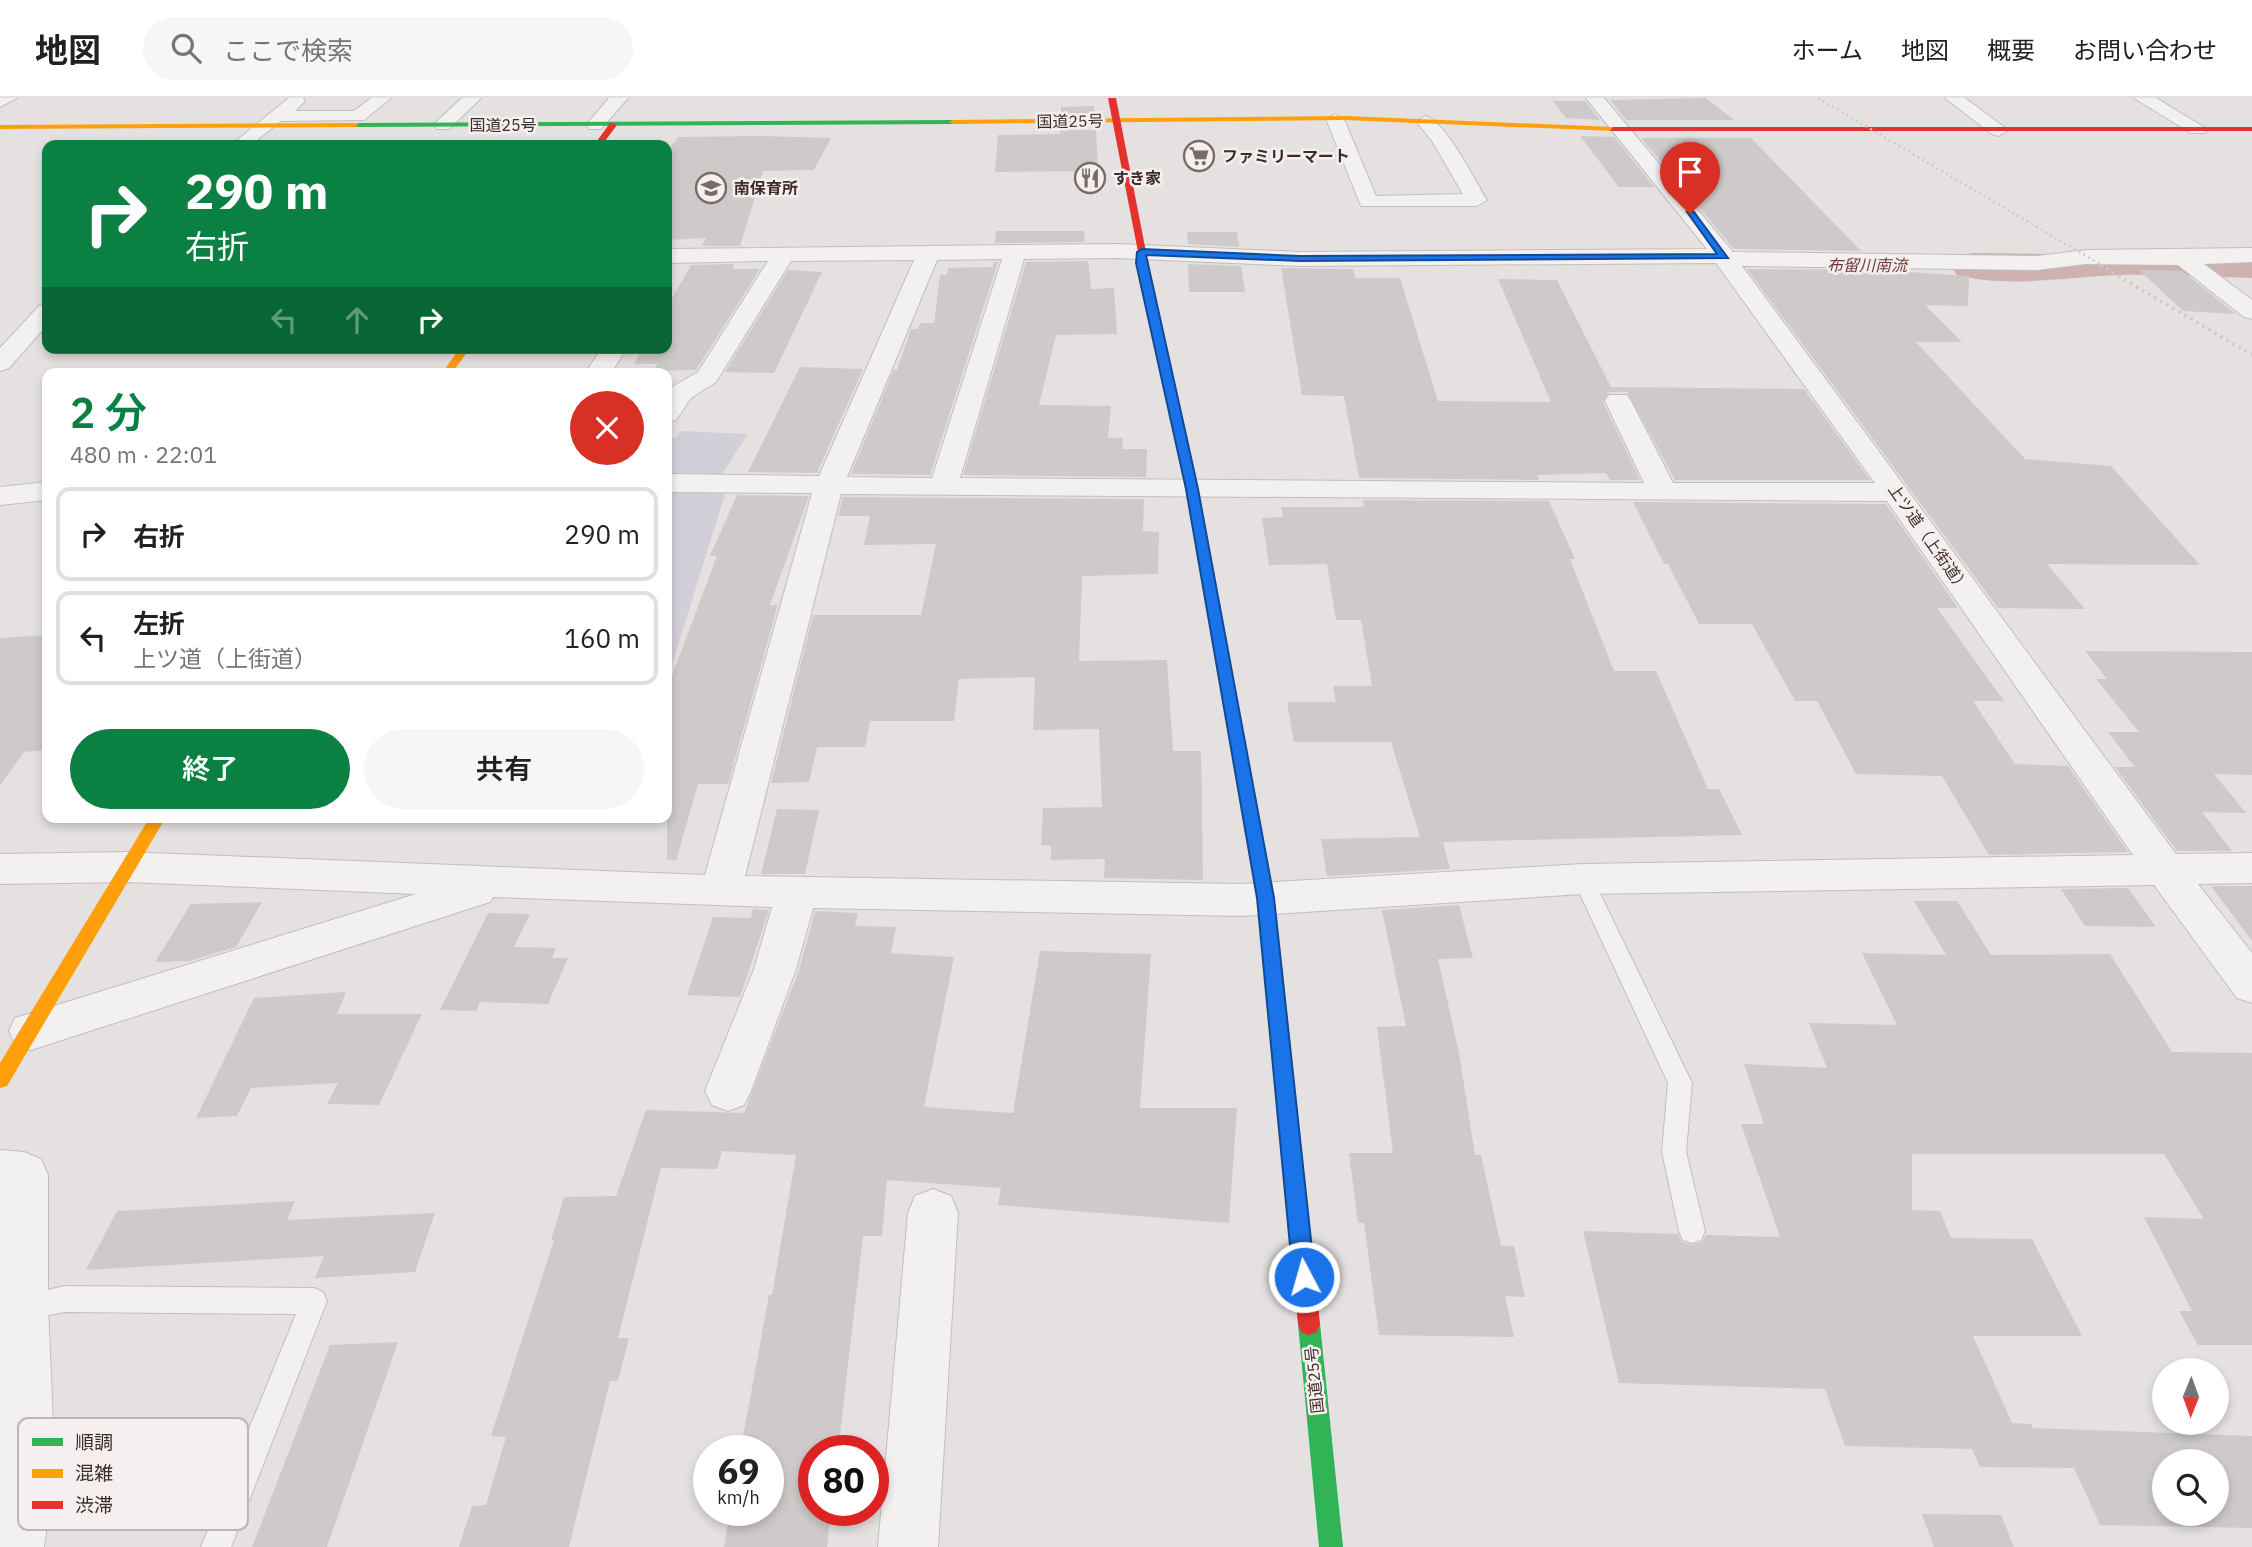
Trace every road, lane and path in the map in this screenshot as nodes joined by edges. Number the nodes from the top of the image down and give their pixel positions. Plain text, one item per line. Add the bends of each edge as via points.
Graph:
1 (8, 98) edge
2 (300, 98) edge
3 (382, 98) edge
4 (472, 98) edge
5 (619, 98) edge
6 (1112, 98) edge
7 (1595, 98) edge
8 (1954, 98) edge
9 (2143, 98) edge
10 (0, 102) edge
11 (1335, 118) junction
12 (270, 121) junction
13 (1117, 121) junction
14 (1424, 121) junction
15 (443, 125) junction
16 (604, 125) junction
17 (338, 126) junction
18 (0, 127) edge
19 (2252, 129) edge
20 (1623, 130) junction
21 (1999, 130) junction
22 (2198, 130) junction
23 (246, 140) edge
24 (320, 140) edge
25 (600, 140) edge
26 (1142, 252) junction
27 (1015, 253) junction
28 (928, 254) junction
29 (2252, 255) edge
30 (672, 256) edge
31 (783, 256) junction
32 (1726, 258) junction
33 (2183, 258) junction
34 (2204, 274) junction
35 (2252, 275) edge
36 (2252, 312) edge
37 (42, 317) edge
38 (0, 363) edge
39 (674, 391) edge
40 (1618, 401) dead end
41 (672, 483) edge
42 (829, 486) junction
43 (943, 487) junction
44 (1192, 489) junction
45 (1663, 491) junction
46 (42, 492) edge
47 (1896, 492) junction
48 (0, 496) edge
49 (154, 823) edge
50 (127, 867) junction
51 (2252, 868) edge
52 (0, 869) edge
53 (2163, 870) junction
54 (1583, 879) junction
55 (502, 883) junction
56 (721, 891) junction
57 (797, 893) junction
58 (1266, 898) junction
59 (2252, 985) edge
60 (31, 1031) junction
61 (1, 1076) edge
62 (728, 1091) dead end
63 (0, 1172) edge
64 (933, 1213) dead end
65 (1692, 1231) dead end
66 (22, 1306) junction
67 (25, 1418) edge
68 (248, 1467) edge
69 (18, 1521) edge
70 (223, 1530) edge
71 (14, 1547) edge
72 (216, 1547) edge
73 (908, 1547) edge
74 (1331, 1547) edge

1 - 10 street
2 - 12 street
3 - 12 street via 358,116
4 - 15 street
5 - 16 street
6 - 13 main road
7 - 20 street, 上ツ道（上街道）
8 - 21 street
9 - 22 street
11 - 13 main road
11 - 14 main road
11 - 14 street via 1368,202 1476,201 1440,139
12 - 17 main road, 国道25号
12 - 18 main road, 国道25号
12 - 23 street
13 - 16 main road, 国道25号
13 - 26 main road, 国道25号
14 - 20 main road
15 - 16 main road, 国道25号
15 - 17 main road, 国道25号
16 - 25 main road
17 - 24 street
19 - 22 main road
20 - 21 main road
20 - 32 street, 上ツ道（上街道）
21 - 22 main road
26 - 27 street
26 - 32 street via 1300,259
26 - 44 main road, 国道25号
27 - 28 street
27 - 43 street
28 - 31 street
28 - 42 street
29 - 33 street
30 - 31 street
31 - 39 street via 707,377
32 - 33 street via 2037,263 2086,257
32 - 47 street, 上ツ道（上街道）
33 - 34 street
34 - 35 street
34 - 36 street
37 - 38 street
40 - 45 street
41 - 42 street
42 - 43 street
42 - 56 street
43 - 44 street
44 - 45 street
44 - 58 main road, 国道25号
45 - 47 street
46 - 48 street
47 - 53 street, 上ツ道（上街道）
49 - 50 main road
50 - 52 street
50 - 55 street
50 - 60 main road
51 - 53 street
53 - 54 street
53 - 59 street, 上ツ道（上街道）
54 - 58 street
54 - 65 lane via 1680,1083 1674,1152
55 - 56 street
55 - 60 street
56 - 57 street
57 - 58 street
57 - 62 street via 775,969
58 - 74 main road, 国道25号
60 - 61 main road
63 - 66 street via 24,1175
64 - 73 street
66 - 67 street
66 - 68 lane via 65,1298 314,1301
69 - 71 street
70 - 72 lane

